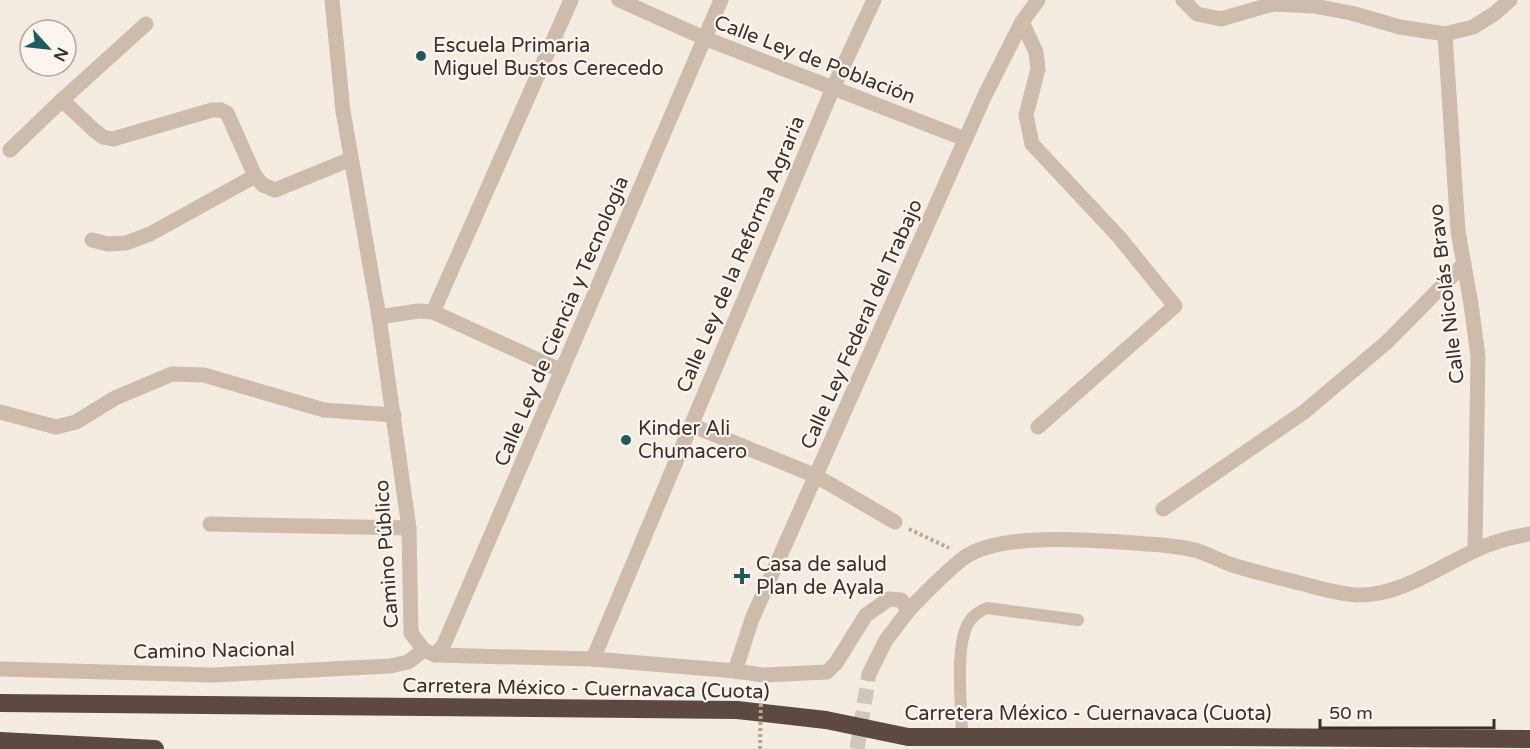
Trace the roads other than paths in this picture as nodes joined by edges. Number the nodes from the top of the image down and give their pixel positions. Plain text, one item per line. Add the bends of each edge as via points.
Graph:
1 (332, 0) edge
2 (572, 0) edge
3 (619, 0) edge
4 (721, 0) edge
5 (874, 0) edge
6 (1038, 0) edge
7 (1183, 0) edge
8 (1510, 0) edge
9 (1022, 22) junction
10 (146, 24) dead end
11 (1445, 34) junction
12 (704, 38) junction
13 (833, 88) junction
14 (62, 100) junction
15 (965, 139) junction
16 (10, 150) dead end
17 (351, 159) junction
18 (255, 176) junction
19 (92, 240) dead end
20 (1464, 264) junction
21 (433, 312) junction
22 (379, 317) junction
23 (562, 371) junction
24 (0, 412) edge
25 (394, 415) junction
26 (691, 425) junction
27 (1038, 427) dead end
28 (816, 476) junction
29 (1163, 509) dead end
30 (895, 522) road end
31 (210, 524) dead end
32 (409, 528) junction
33 (1530, 534) edge
34 (1475, 550) junction
35 (909, 610) junction
36 (1078, 620) dead end
37 (429, 653) junction
38 (593, 659) junction
39 (0, 669) edge
40 (735, 671) junction
41 (869, 674) tunnel mouth
42 (0, 703) edge
43 (962, 737) junction
44 (1530, 739) edge
45 (0, 741) edge
46 (154, 749) edge

1 - 17 street, Camino Público
2 - 21 street
3 - 12 street, Calle Ley de Población
4 - 12 street, Calle Ley de Ciencia y Tecnología
5 - 13 street, Calle Ley de la Reforma Agraria
6 - 9 street, Calle Ley Federal del Trabajo
7 - 11 street via 1197,14 1221,20 1273,4 1314,6
8 - 11 street via 1473,27
9 - 15 street, Calle Ley Federal del Trabajo
9 - 27 street via 1036,52 1038,69 1026,116 1032,144 1119,237 1174,306
10 - 14 street
11 - 20 street, Calle Nicolás Bravo via 1458,231
12 - 13 street, Calle Ley de Población
12 - 23 street, Calle Ley de Ciencia y Tecnología
13 - 15 street, Calle Ley de Población
13 - 26 street, Calle Ley de la Reforma Agraria
14 - 16 street
14 - 18 street via 103,137 113,139 221,110 227,113
15 - 28 street, Calle Ley Federal del Trabajo
17 - 18 street via 275,190
17 - 22 street, Camino Público
18 - 19 street via 150,234 126,243
20 - 29 street via 1387,342 1304,412
20 - 34 street, Calle Nicolás Bravo via 1478,356
21 - 22 street
21 - 23 street
22 - 25 street, Camino Público
23 - 37 street, Calle Ley de Ciencia y Tecnología via 443,646
24 - 25 street via 56,427 76,422 115,398 172,374 204,375 324,410
25 - 32 street, Camino Público
26 - 28 street
26 - 38 street, Calle Ley de la Reforma Agraria
28 - 30 street
28 - 40 street, Calle Ley Federal del Trabajo via 752,619
31 - 32 street
32 - 37 street, Camino Público via 411,633
33 - 34 street
34 - 35 street via 1427,575 1389,590 1361,595 1283,579 1197,551 1164,545 1039,540 996,546 967,556
35 - 40 street via 901,600 889,599 866,615 837,663 827,672 764,675
35 - 41 street via 886,640
36 - 43 lane via 987,608 969,622 961,645
37 - 38 street
37 - 39 street, Camino Nacional via 390,666 213,675
38 - 40 street
42 - 43 highway, Carretera México - Cuernavaca (Cuota) via 737,710 826,720 908,737
43 - 44 highway, Carretera México - Cuernavaca (Cuota)
45 - 46 highway

